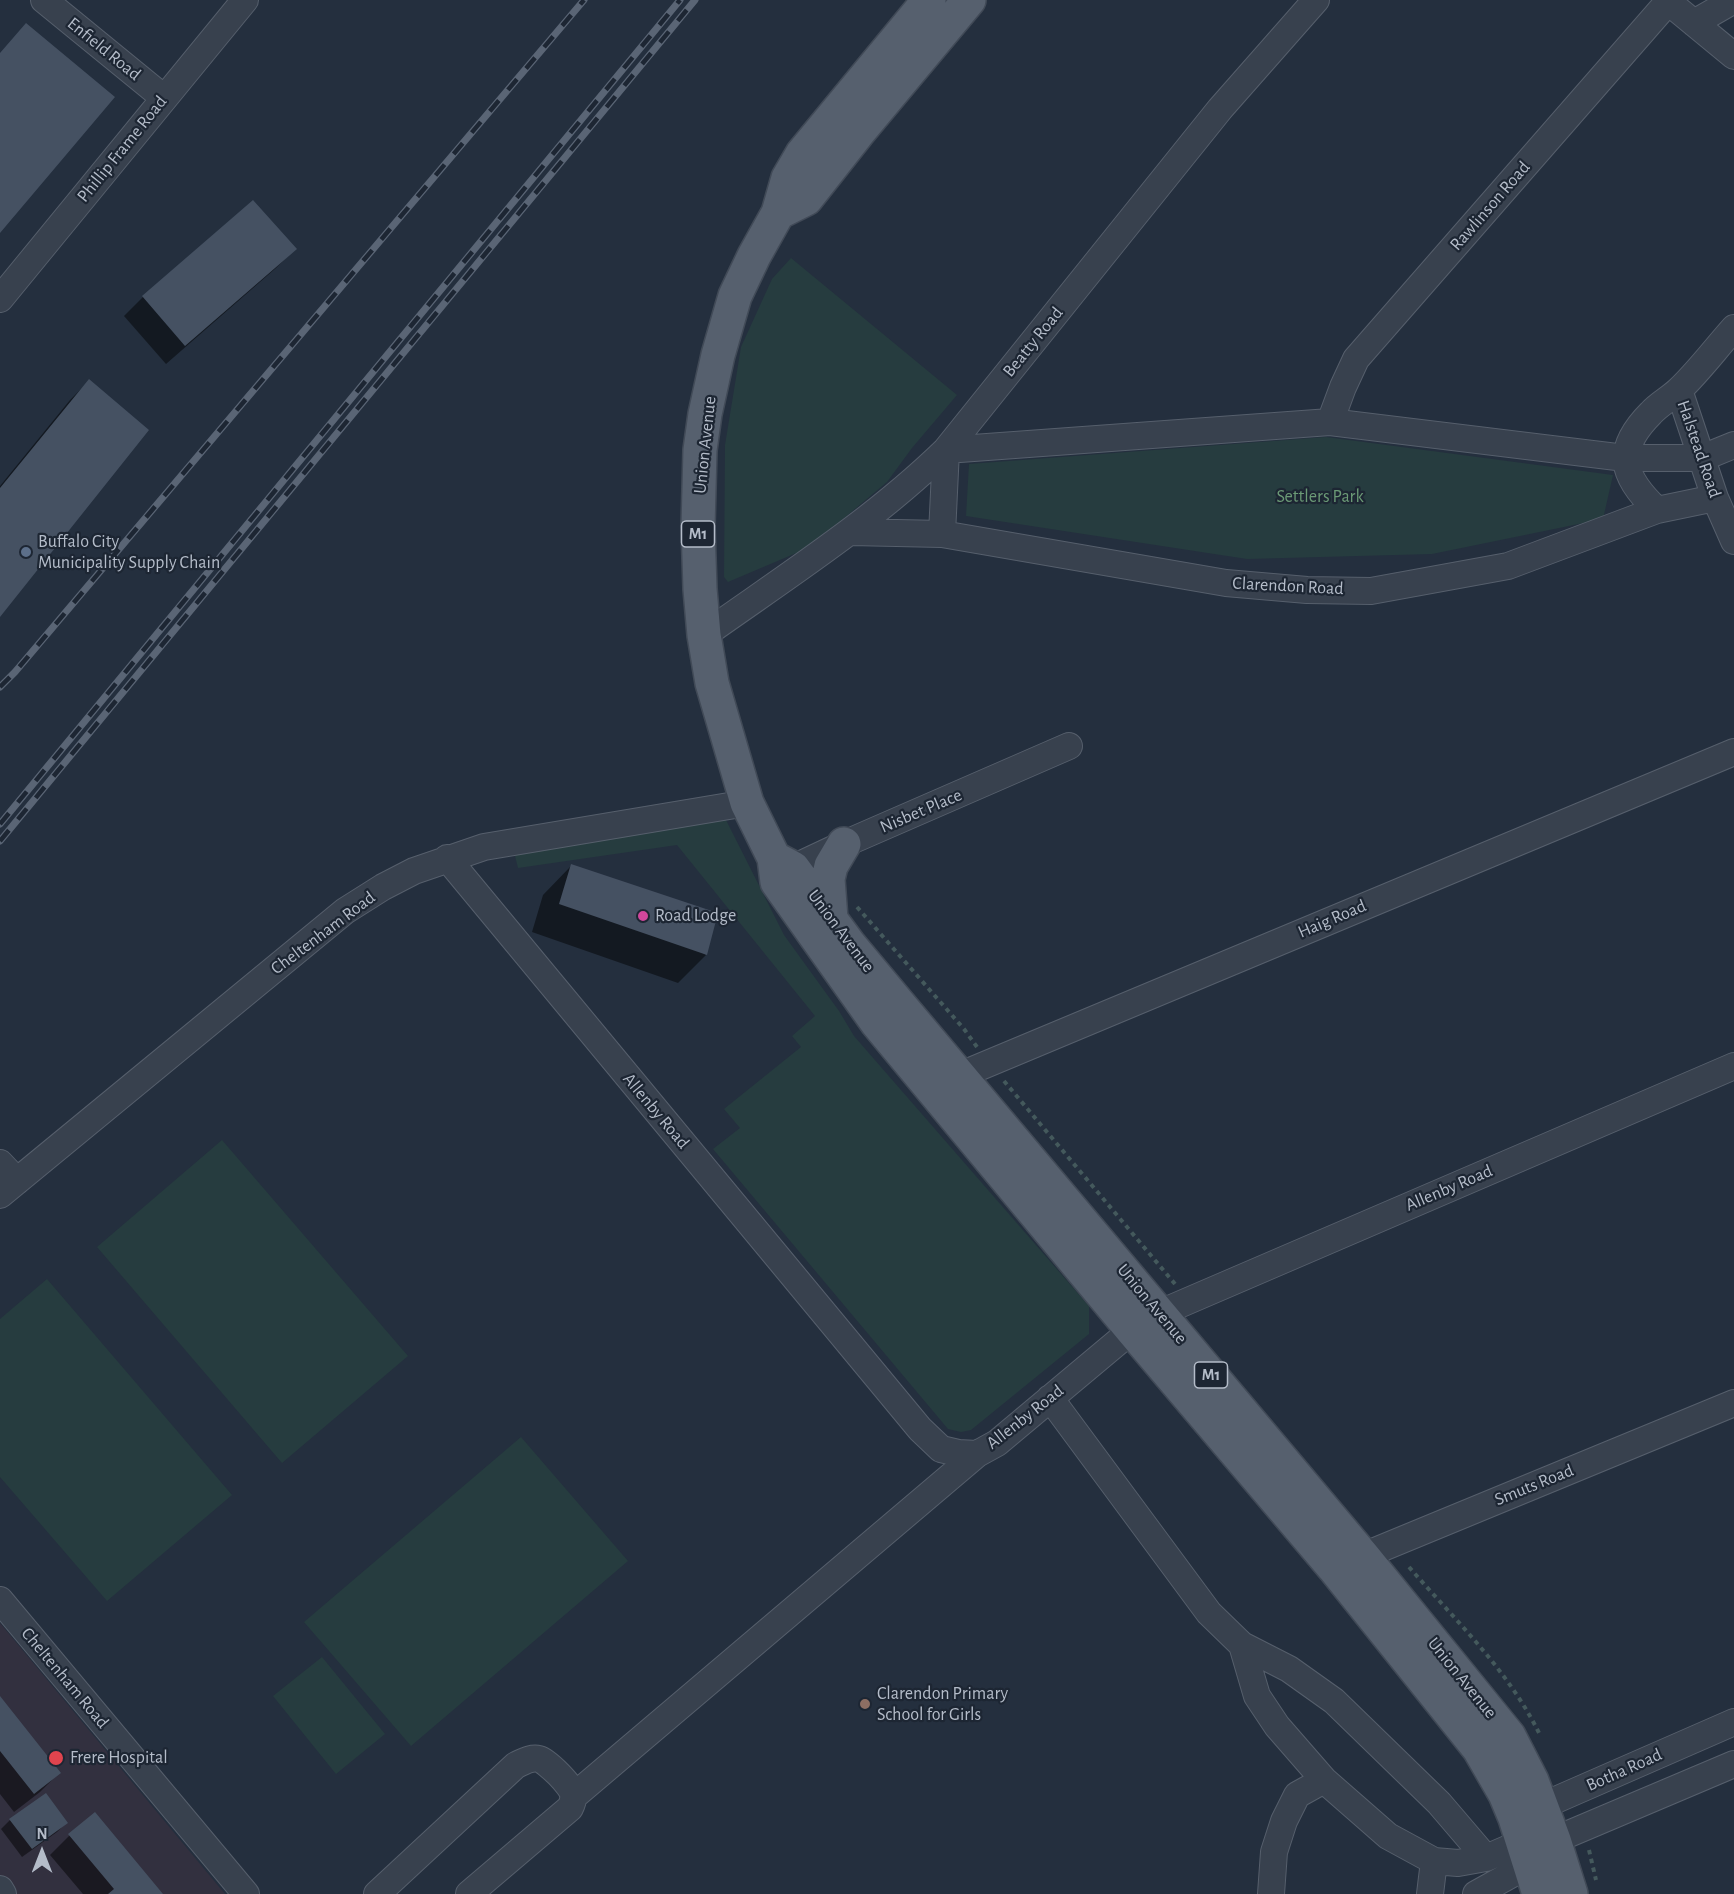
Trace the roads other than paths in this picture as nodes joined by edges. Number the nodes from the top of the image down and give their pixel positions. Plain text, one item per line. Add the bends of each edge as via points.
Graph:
1 (44, 0) edge
2 (245, 0) edge
3 (929, 0) edge
4 (969, 0) edge
5 (1316, 0) edge
6 (1734, 0) edge
7 (1667, 1) edge
8 (1694, 23) junction
9 (1734, 56) edge
10 (164, 98) junction
11 (778, 213) junction
12 (0, 299) edge
13 (1734, 328) edge
14 (1679, 390) junction
15 (1330, 422) junction
16 (1734, 445) edge
17 (946, 450) junction
18 (1625, 458) junction
19 (1702, 458) junction
20 (1715, 498) junction
21 (1657, 510) junction
22 (851, 532) junction
23 (942, 534) junction
24 (1734, 541) edge
25 (704, 635) junction
26 (1068, 746) dead end
27 (1734, 752) edge
28 (747, 803) junction
29 (844, 844) junction
30 (447, 858) junction
31 (781, 870) junction
32 (831, 919) junction
33 (1734, 1066) edge
34 (944, 1081) junction
35 (6, 1180) edge
36 (1160, 1313) junction
37 (1132, 1330) junction
38 (1050, 1398) junction
39 (1734, 1403) edge
40 (976, 1454) junction
41 (1348, 1562) junction
42 (0, 1600) edge
43 (1242, 1645) junction
44 (1734, 1722) edge
45 (1734, 1764) edge
46 (1324, 1780) junction
47 (574, 1796) junction
48 (1533, 1845) edge
49 (1486, 1858) junction
50 (1434, 1861) junction
51 (1500, 1888) edge
52 (0, 1889) edge
53 (3, 1894) edge
54 (246, 1894) edge
55 (377, 1894) edge
56 (469, 1894) edge
57 (1271, 1894) edge
58 (1430, 1894) edge
59 (1476, 1894) edge
60 (1571, 1894) edge

1 - 10 street, Enfield Road
2 - 10 street, Phillip Frame Road
3 - 11 main road, Union Avenue / M1 via 802,154 788,178
4 - 11 main road via 806,199
5 - 17 street, Beatty Road via 1220,109
6 - 8 street
7 - 8 street
7 - 15 street, Rawlinson Road via 1356,359
8 - 9 street
10 - 12 street, Phillip Frame Road
11 - 25 main road, Union Avenue / M1 via 735,296 705,414 698,527
13 - 14 street
14 - 18 street via 1652,411 1636,430
14 - 19 street, Halstead Road
15 - 17 street
15 - 18 street
16 - 19 street
17 - 22 street, Beatty Road
17 - 23 street
18 - 19 street
18 - 21 street via 1631,480
19 - 20 street, Halstead Road
20 - 21 street, Clarendon Road
20 - 24 street, Halstead Road
21 - 23 street, Clarendon Road via 1508,566 1371,591 1226,583
22 - 23 street, Clarendon Road
22 - 25 street, Beatty Road
25 - 28 main road, Union Avenue / M1 via 712,683
26 - 29 street, Nisbet Place
27 - 34 street, Haig Road
28 - 30 street, Cheltenham Road via 484,846
28 - 31 main road, Union Avenue / M1
29 - 31 street, Nisbet Place
29 - 32 main road via 828,879
30 - 35 street, Cheltenham Road via 383,887 345,911
30 - 40 street, Allenby Road via 920,1429 940,1449
31 - 32 main road, Union Avenue / M1
31 - 34 main road, Union Avenue / M1 via 877,1023
32 - 34 main road, Union Avenue / M1
33 - 36 street, Allenby Road
34 - 36 main road, Union Avenue / M1
34 - 37 main road, Union Avenue / M1
36 - 37 street, Allenby Road
36 - 41 main road, Union Avenue / M1
37 - 38 street, Allenby Road
37 - 41 main road, Union Avenue / M1
38 - 40 street, Allenby Road via 997,1443
38 - 43 street via 1209,1613
39 - 41 street, Smuts Road
40 - 47 street
41 - 48 main road, Union Avenue / M1 via 1479,1749
42 - 54 street, Cheltenham Road
43 - 46 street via 1257,1696 1277,1726
43 - 49 street via 1289,1669 1334,1701 1439,1803
44 - 48 street, Botha Road
45 - 48 street, Botha Road
46 - 50 street via 1388,1836
46 - 57 street via 1297,1795 1284,1821 1274,1852
47 - 55 street via 571,1787 538,1758 516,1765
47 - 56 street via 570,1808
48 - 49 street
48 - 51 street
48 - 60 main road, Union Avenue / M1
49 - 50 street via 1458,1863
50 - 58 street
51 - 59 street
52 - 53 street

